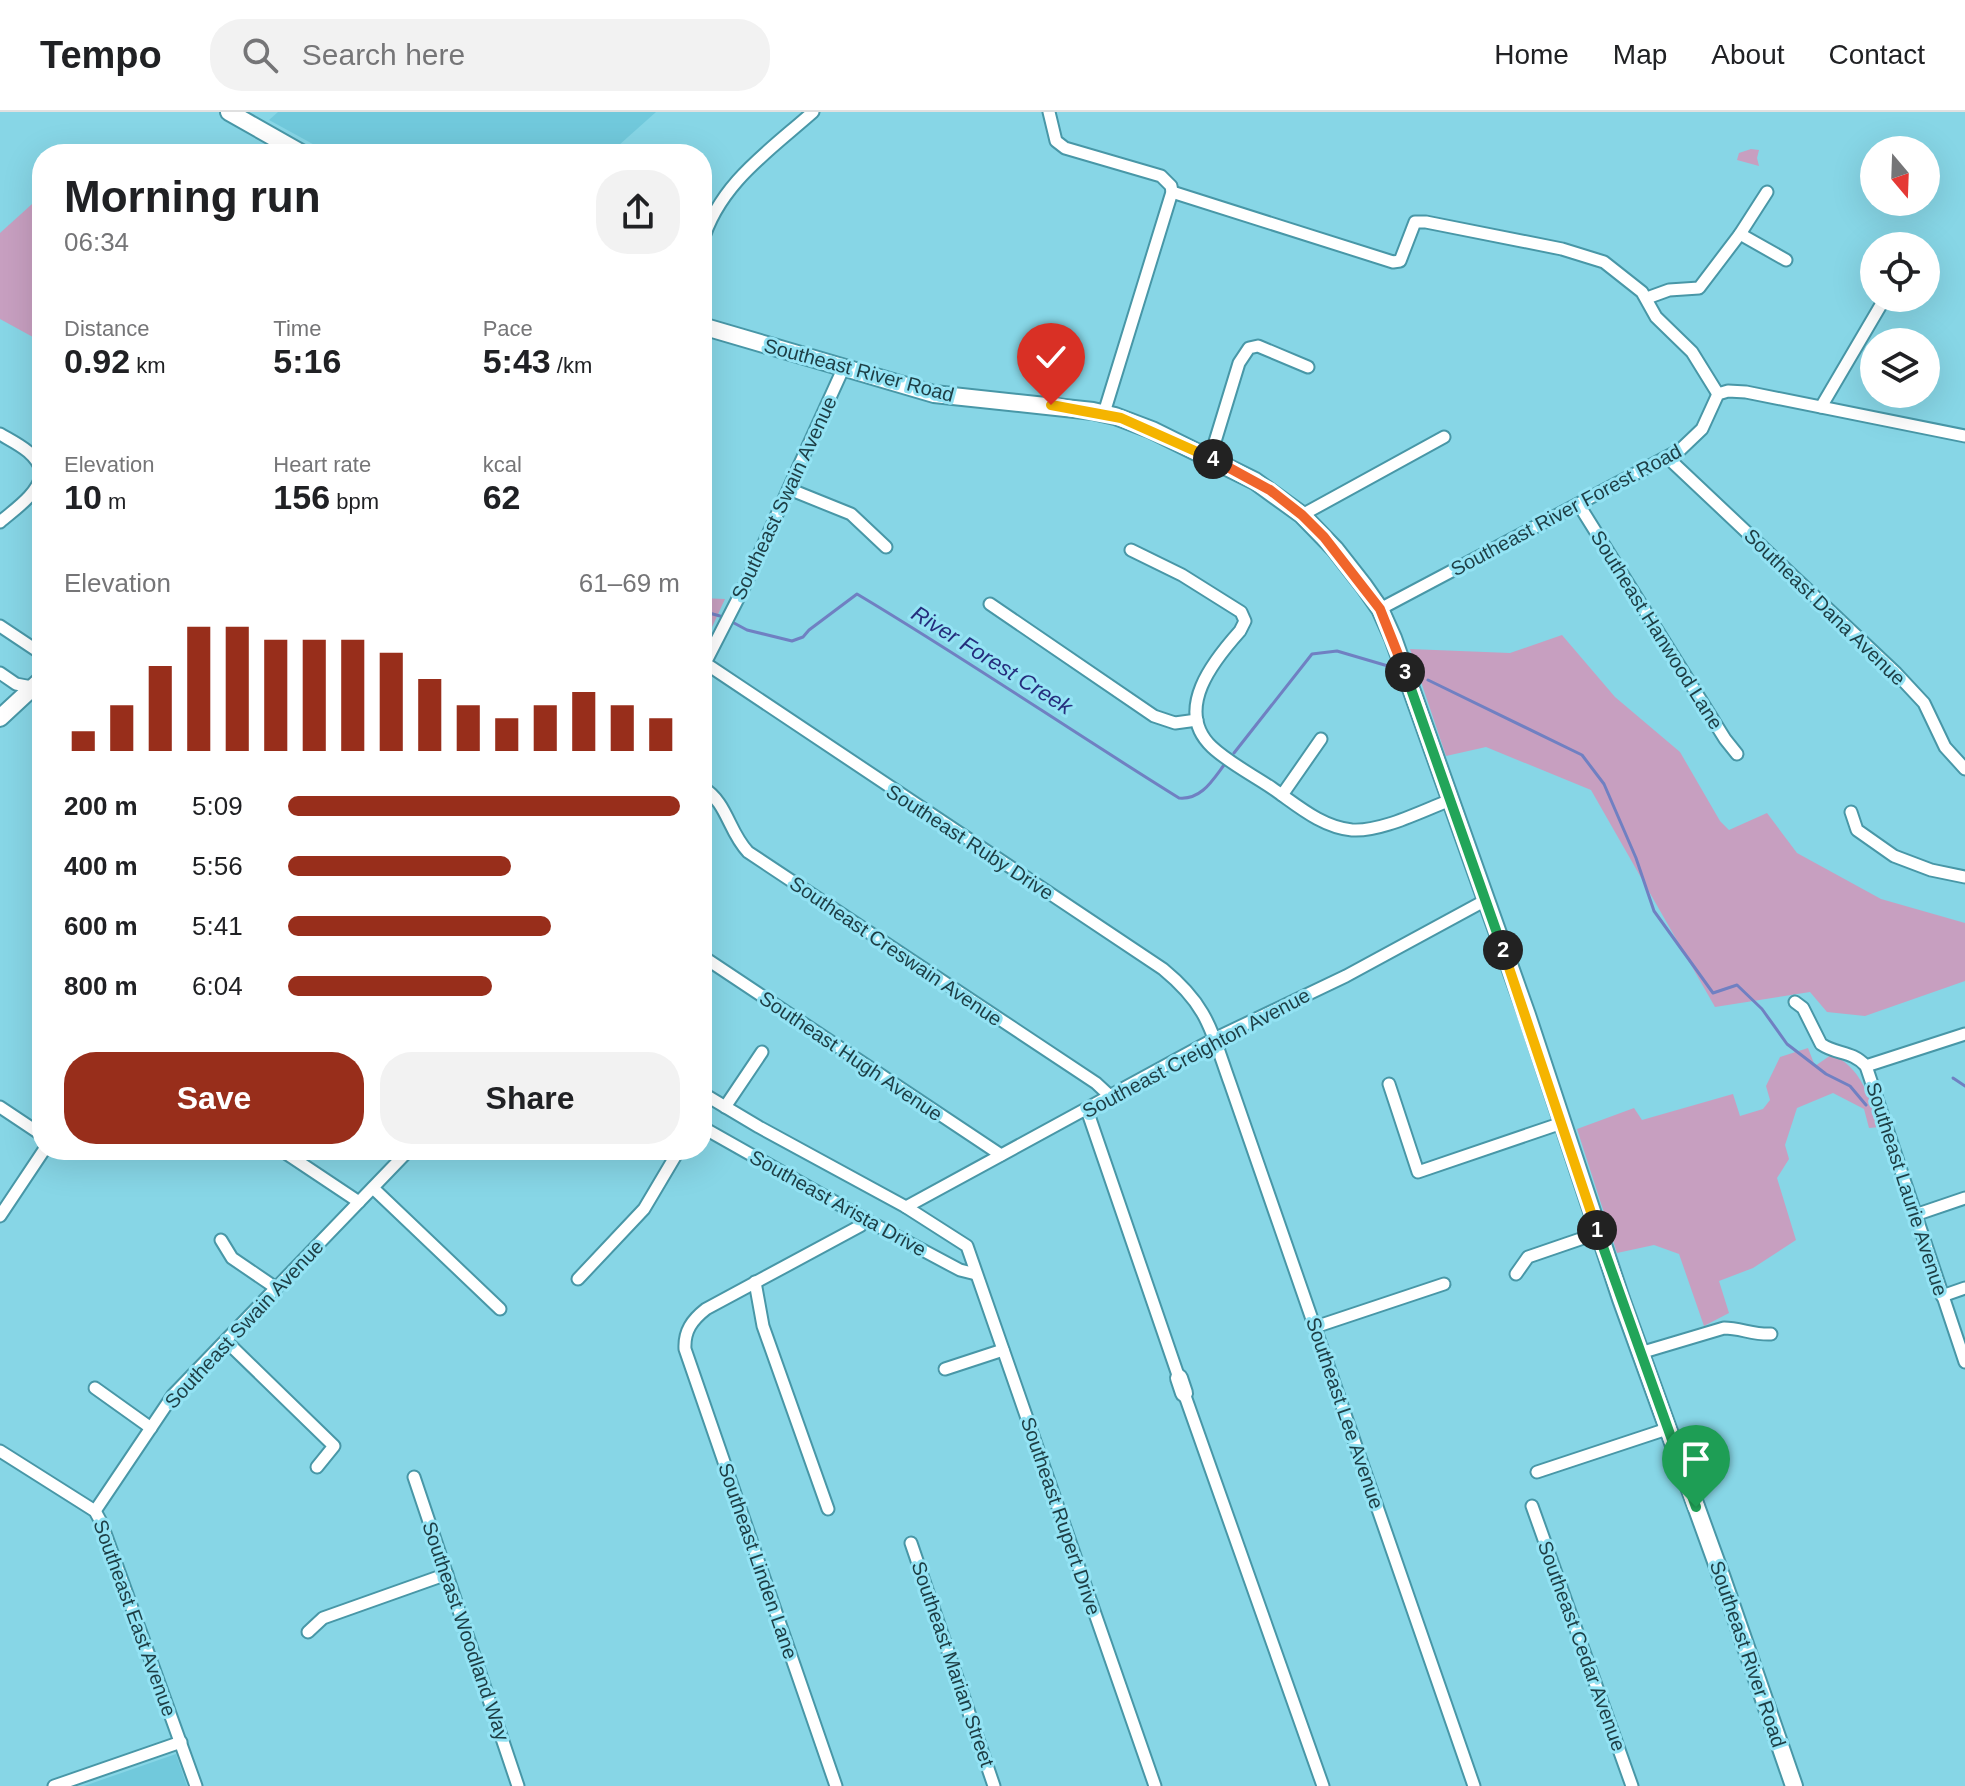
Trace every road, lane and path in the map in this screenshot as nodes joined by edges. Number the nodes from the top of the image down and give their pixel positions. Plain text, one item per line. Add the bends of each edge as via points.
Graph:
1 (229, 112) edge
2 (813, 112) edge
3 (1049, 112) edge
4 (285, 144) edge
5 (1172, 192) junction
6 (1767, 192) dead end
7 (712, 216) edge
8 (1740, 234) junction
9 (1786, 260) dead end
10 (1647, 298) junction
11 (1877, 312) edge
12 (712, 329) edge
13 (1308, 367) dead end
14 (843, 369) junction
15 (1718, 394) junction
16 (1821, 407) junction
17 (1104, 413) junction
18 (0, 434) edge
19 (1965, 436) edge
20 (1444, 437) dead end
21 (32, 455) edge
22 (1667, 457) junction
23 (1210, 458) junction
24 (789, 489) junction
25 (32, 493) edge
26 (1579, 505) junction
27 (1302, 515) junction
28 (0, 522) edge
29 (886, 547) dead end
30 (1131, 550) dead end
31 (990, 604) dead end
32 (1380, 609) junction
33 (0, 626) edge
34 (32, 647) edge
35 (712, 649) edge
36 (712, 671) edge
37 (0, 673) edge
38 (32, 685) edge
39 (32, 691) edge
40 (0, 718) edge
41 (1197, 720) junction
42 (1321, 739) dead end
43 (1737, 754) dead end
44 (1965, 769) edge
45 (1282, 795) junction
46 (712, 796) edge
47 (1451, 800) junction
48 (1851, 812) dead end
49 (1965, 877) edge
50 (1486, 900) junction
51 (712, 963) edge
52 (1795, 1002) dead end
53 (1965, 1034) edge
54 (1214, 1039) junction
55 (762, 1052) dead end
56 (1866, 1066) junction
57 (1389, 1084) dead end
58 (1110, 1096) junction
59 (712, 1099) edge
60 (0, 1107) edge
61 (725, 1107) junction
62 (1087, 1110) junction
63 (1562, 1123) junction
64 (32, 1128) edge
65 (712, 1133) edge
66 (1001, 1155) junction
67 (37, 1160) edge
68 (296, 1160) edge
69 (400, 1160) edge
70 (673, 1160) edge
71 (373, 1188) junction
72 (1965, 1198) edge
73 (359, 1202) junction
74 (906, 1207) junction
75 (1915, 1215) junction
76 (0, 1216) edge
77 (864, 1219) junction
78 (1598, 1233) junction
79 (221, 1240) dead end
80 (967, 1246) joint
81 (976, 1274) junction
82 (1516, 1274) dead end
83 (578, 1279) dead end
84 (755, 1282) junction
85 (1444, 1284) dead end
86 (276, 1288) junction
87 (1965, 1288) edge
88 (1942, 1296) junction
89 (500, 1309) dead end
90 (1315, 1327) junction
91 (1771, 1334) dead end
92 (226, 1341) junction
93 (1003, 1350) junction
94 (1640, 1353) junction
95 (1965, 1362) edge
96 (945, 1369) dead end
97 (95, 1388) dead end
98 (151, 1428) junction
99 (1667, 1429) junction
100 (0, 1451) edge
101 (317, 1467) dead end
102 (1537, 1472) dead end
103 (414, 1477) dead end
104 (1532, 1506) dead end
105 (828, 1509) dead end
106 (95, 1511) junction
107 (911, 1543) dead end
108 (447, 1574) junction
109 (308, 1632) dead end
110 (181, 1742) junction
111 (54, 1786) edge
112 (196, 1786) edge
113 (518, 1786) edge
114 (836, 1786) edge
115 (994, 1786) edge
116 (1155, 1786) edge
117 (1323, 1786) edge
118 (1474, 1786) edge
119 (1632, 1786) edge
120 (1794, 1786) edge

1 - 4 street
2 - 7 street via 734,183
3 - 5 street via 1056,141 1065,148 1161,176
5 - 10 street via 1393,262 1405,254 1415,222 1562,249 1604,262
5 - 17 street
6 - 8 street
8 - 9 street
8 - 10 street via 1699,288
10 - 15 street via 1656,317 1692,352
11 - 16 street
12 - 14 street, Southeast River Road
13 - 23 street via 1258,346 1249,348 1239,363
14 - 17 street, Southeast River Road via 954,398
14 - 24 street, Southeast Swain Avenue
15 - 16 street via 1746,392
15 - 22 street, Southeast River Forest Road via 1695,438
16 - 19 street
17 - 23 street, Southeast River Road
18 - 21 street
20 - 27 street
22 - 26 street, Southeast River Forest Road
22 - 44 street, Southeast Dana Avenue via 1896,673 1924,703 1945,747
23 - 27 street, Southeast River Road via 1270,490
24 - 29 street via 851,514
24 - 35 street, Southeast Swain Avenue
25 - 28 street
26 - 32 street, Southeast River Forest Road
26 - 43 street, Southeast Hanwood Lane
27 - 32 street, Southeast River Road
30 - 41 street via 1233,605 1245,621 1201,684
31 - 41 street via 1154,716 1175,723
32 - 47 street, Southeast River Road
33 - 34 street
36 - 54 street, Southeast Ruby Drive via 1163,969 1201,1007
37 - 38 street via 16,684
39 - 40 street
41 - 45 street via 1214,749
42 - 45 street
45 - 47 street via 1323,822 1354,830
46 - 58 street, Southeast Creswain Avenue via 748,852
47 - 50 street, Southeast River Road
48 - 49 street via 1857,830 1894,856
50 - 54 street, Southeast Creighton Avenue
50 - 63 street, Southeast River Road
51 - 66 street, Southeast Hugh Avenue
52 - 56 street, Southeast Laurie Avenue via 1821,1044 1858,1057
53 - 56 street
54 - 58 street, Southeast Creighton Avenue
54 - 90 street, Southeast Lee Avenue
55 - 61 street
56 - 75 street, Southeast Laurie Avenue
57 - 63 street via 1418,1172
58 - 62 street, Southeast Creighton Avenue
59 - 61 street, Southeast Arista Drive
60 - 64 street
61 - 74 street, Southeast Arista Drive
62 - 66 street, Southeast Creighton Avenue
62 - 117 street
63 - 78 street, Southeast River Road
65 - 77 street, Southeast Arista Drive
66 - 74 street, Southeast Creighton Avenue
67 - 76 street
68 - 73 street
69 - 71 street, Southeast Swain Avenue
70 - 83 street via 644,1209
71 - 73 street, Southeast Swain Avenue
71 - 89 street
72 - 75 street
73 - 86 street, Southeast Swain Avenue
74 - 80 street, Southeast Arista Drive
75 - 88 street, Southeast Laurie Avenue
77 - 81 street, Southeast Arista Drive
77 - 84 street via 860,1226
78 - 82 street via 1528,1257
78 - 94 street, Southeast River Road
79 - 86 street via 232,1258
80 - 81 street, Southeast Rupert Drive
81 - 93 street, Southeast Rupert Drive
84 - 105 street via 763,1326
84 - 114 street, Southeast Linden Lane via 698,1316 686,1334 685,1349
85 - 90 street
86 - 92 street, Southeast Swain Avenue
87 - 88 street
88 - 95 street, Southeast Laurie Avenue
90 - 118 street, Southeast Lee Avenue
91 - 94 street via 1724,1328
92 - 98 street, Southeast Swain Avenue via 173,1395
92 - 101 street via 334,1446
93 - 96 street
93 - 116 street, Southeast Rupert Drive
94 - 99 street, Southeast River Road
97 - 98 street
98 - 106 street, Southeast Swain Avenue
99 - 102 street
99 - 120 street, Southeast River Road
100 - 106 street, Southeast East Avenue
103 - 108 street, Southeast Woodland Way
104 - 119 street, Southeast Cedar Avenue
106 - 110 street, Southeast East Avenue
107 - 115 street, Southeast Marian Street
108 - 109 street via 323,1618
108 - 113 street, Southeast Woodland Way
110 - 111 street
110 - 112 street, Southeast East Avenue

